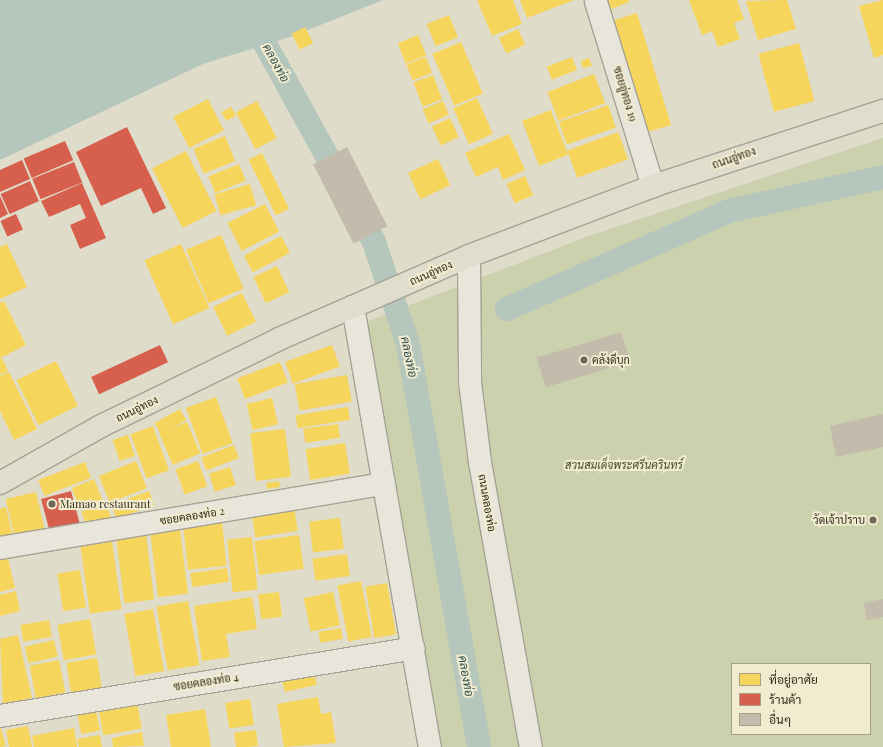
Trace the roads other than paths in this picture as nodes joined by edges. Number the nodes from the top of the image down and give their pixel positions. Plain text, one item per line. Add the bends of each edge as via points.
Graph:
1 (596, 2) dead end
2 (883, 111) edge
3 (653, 186) junction
4 (469, 256) junction
5 (360, 304) junction
6 (0, 483) edge
7 (384, 484) junction
8 (0, 548) edge
9 (413, 648) junction
10 (0, 716) edge
11 (430, 747) edge
12 (531, 747) edge

1 - 3 street, ซอยอู่ทอง 19
2 - 3 main road, ถนนอู่ทอง
3 - 4 main road, ถนนอู่ทอง
4 - 5 main road, ถนนอู่ทอง
4 - 12 street, ถนนคลองท่อ via 470,382 480,462
5 - 6 main road, ถนนอู่ทอง via 279,339 101,426
5 - 7 street
7 - 8 street, ซอยคลองท่อ 2
7 - 9 street
9 - 10 street, ซอยคลองท่อ 4
9 - 11 street

